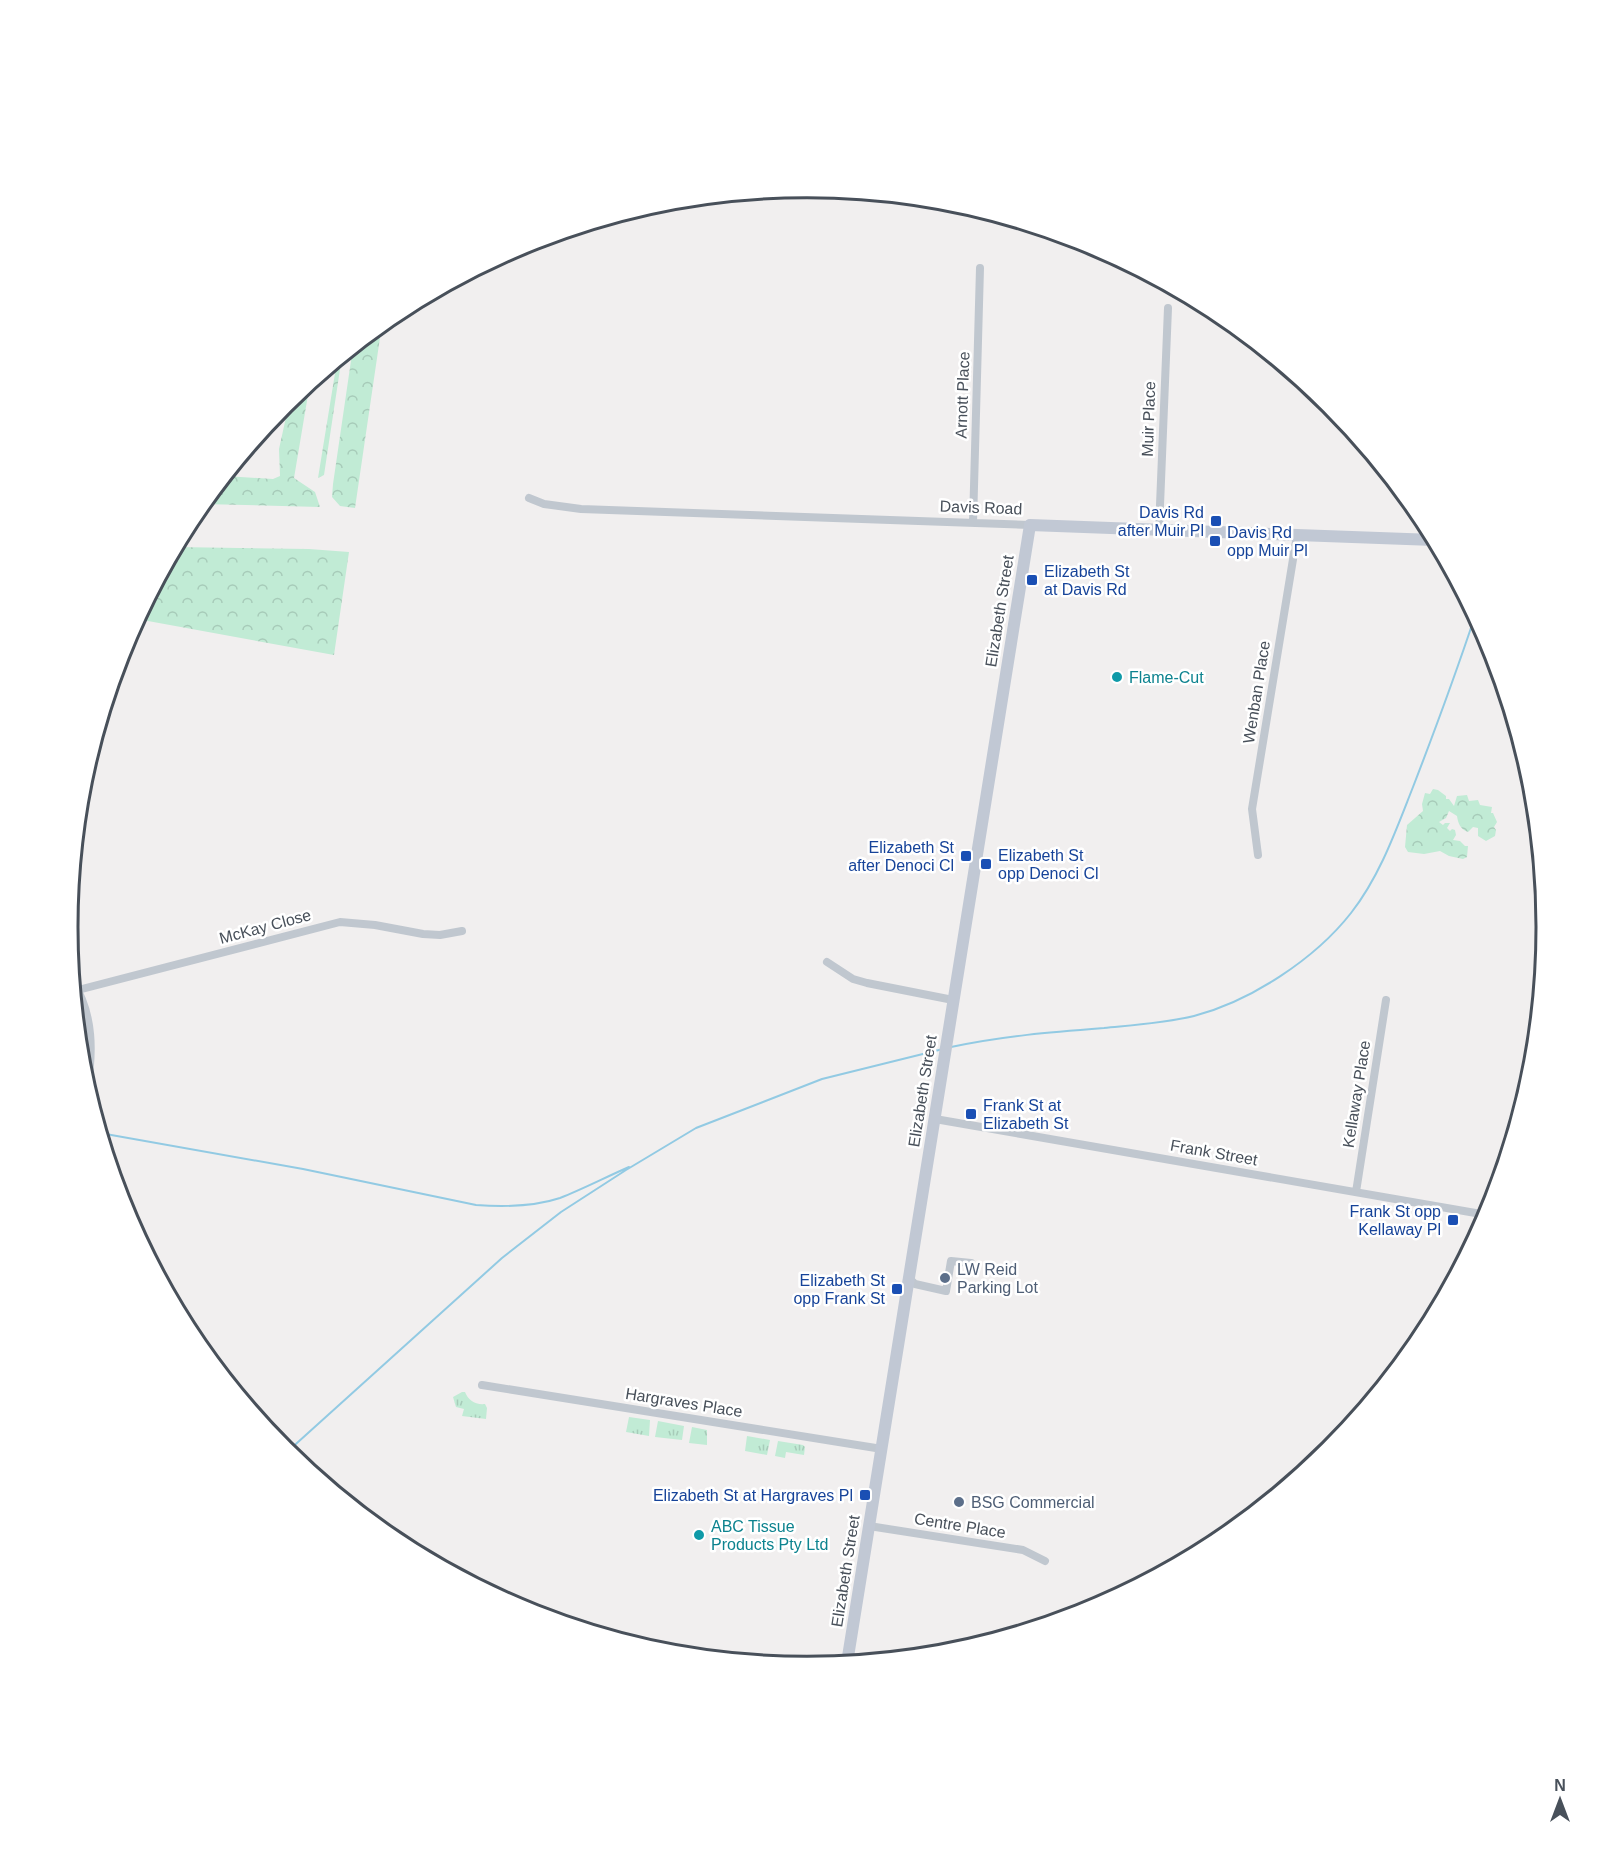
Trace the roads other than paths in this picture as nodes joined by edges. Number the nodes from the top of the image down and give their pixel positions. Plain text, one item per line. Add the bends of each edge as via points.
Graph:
1 (980, 268) dead end
2 (1168, 308) dead end
3 (529, 498) dead end
4 (973, 523) junction
5 (1030, 525) junction
6 (1159, 530) junction
7 (1297, 535) junction
8 (1424, 540) edge
9 (1258, 855) dead end
10 (462, 931) dead end
11 (827, 962) dead end
12 (81, 985) edge
13 (82, 1000) edge
14 (953, 1000) junction
15 (1386, 1000) dead end
16 (90, 1059) edge
17 (935, 1119) junction
18 (1356, 1192) junction
19 (1478, 1213) edge
20 (971, 1263) dead end
21 (909, 1278) junction
22 (482, 1385) dead end
23 (882, 1449) junction
24 (869, 1526) junction
25 (1044, 1561) dead end
26 (848, 1654) edge

1 - 4 street, Arnott Place
2 - 6 street, Muir Place
3 - 4 street, Davis Road via 581,509
4 - 5 street, Davis Road
5 - 6 street, Davis Road
5 - 14 street, Elizabeth Street
6 - 7 street, Davis Road
7 - 8 street, Davis Road
7 - 9 street, Wenban Place via 1252,809
10 - 12 street, McKay Close via 423,934 340,922
11 - 14 street via 853,979
13 - 16 street via 88,1013
14 - 17 street, Elizabeth Street
15 - 18 street, Kellaway Place
17 - 18 street, Frank Street
17 - 21 street, Elizabeth Street
18 - 19 street, Frank Street
20 - 21 street via 951,1261 946,1291 915,1284
21 - 23 street, Elizabeth Street
22 - 23 street, Hargraves Place
23 - 24 street, Elizabeth Street
24 - 25 street, Centre Place via 1023,1550
24 - 26 street, Elizabeth Street

